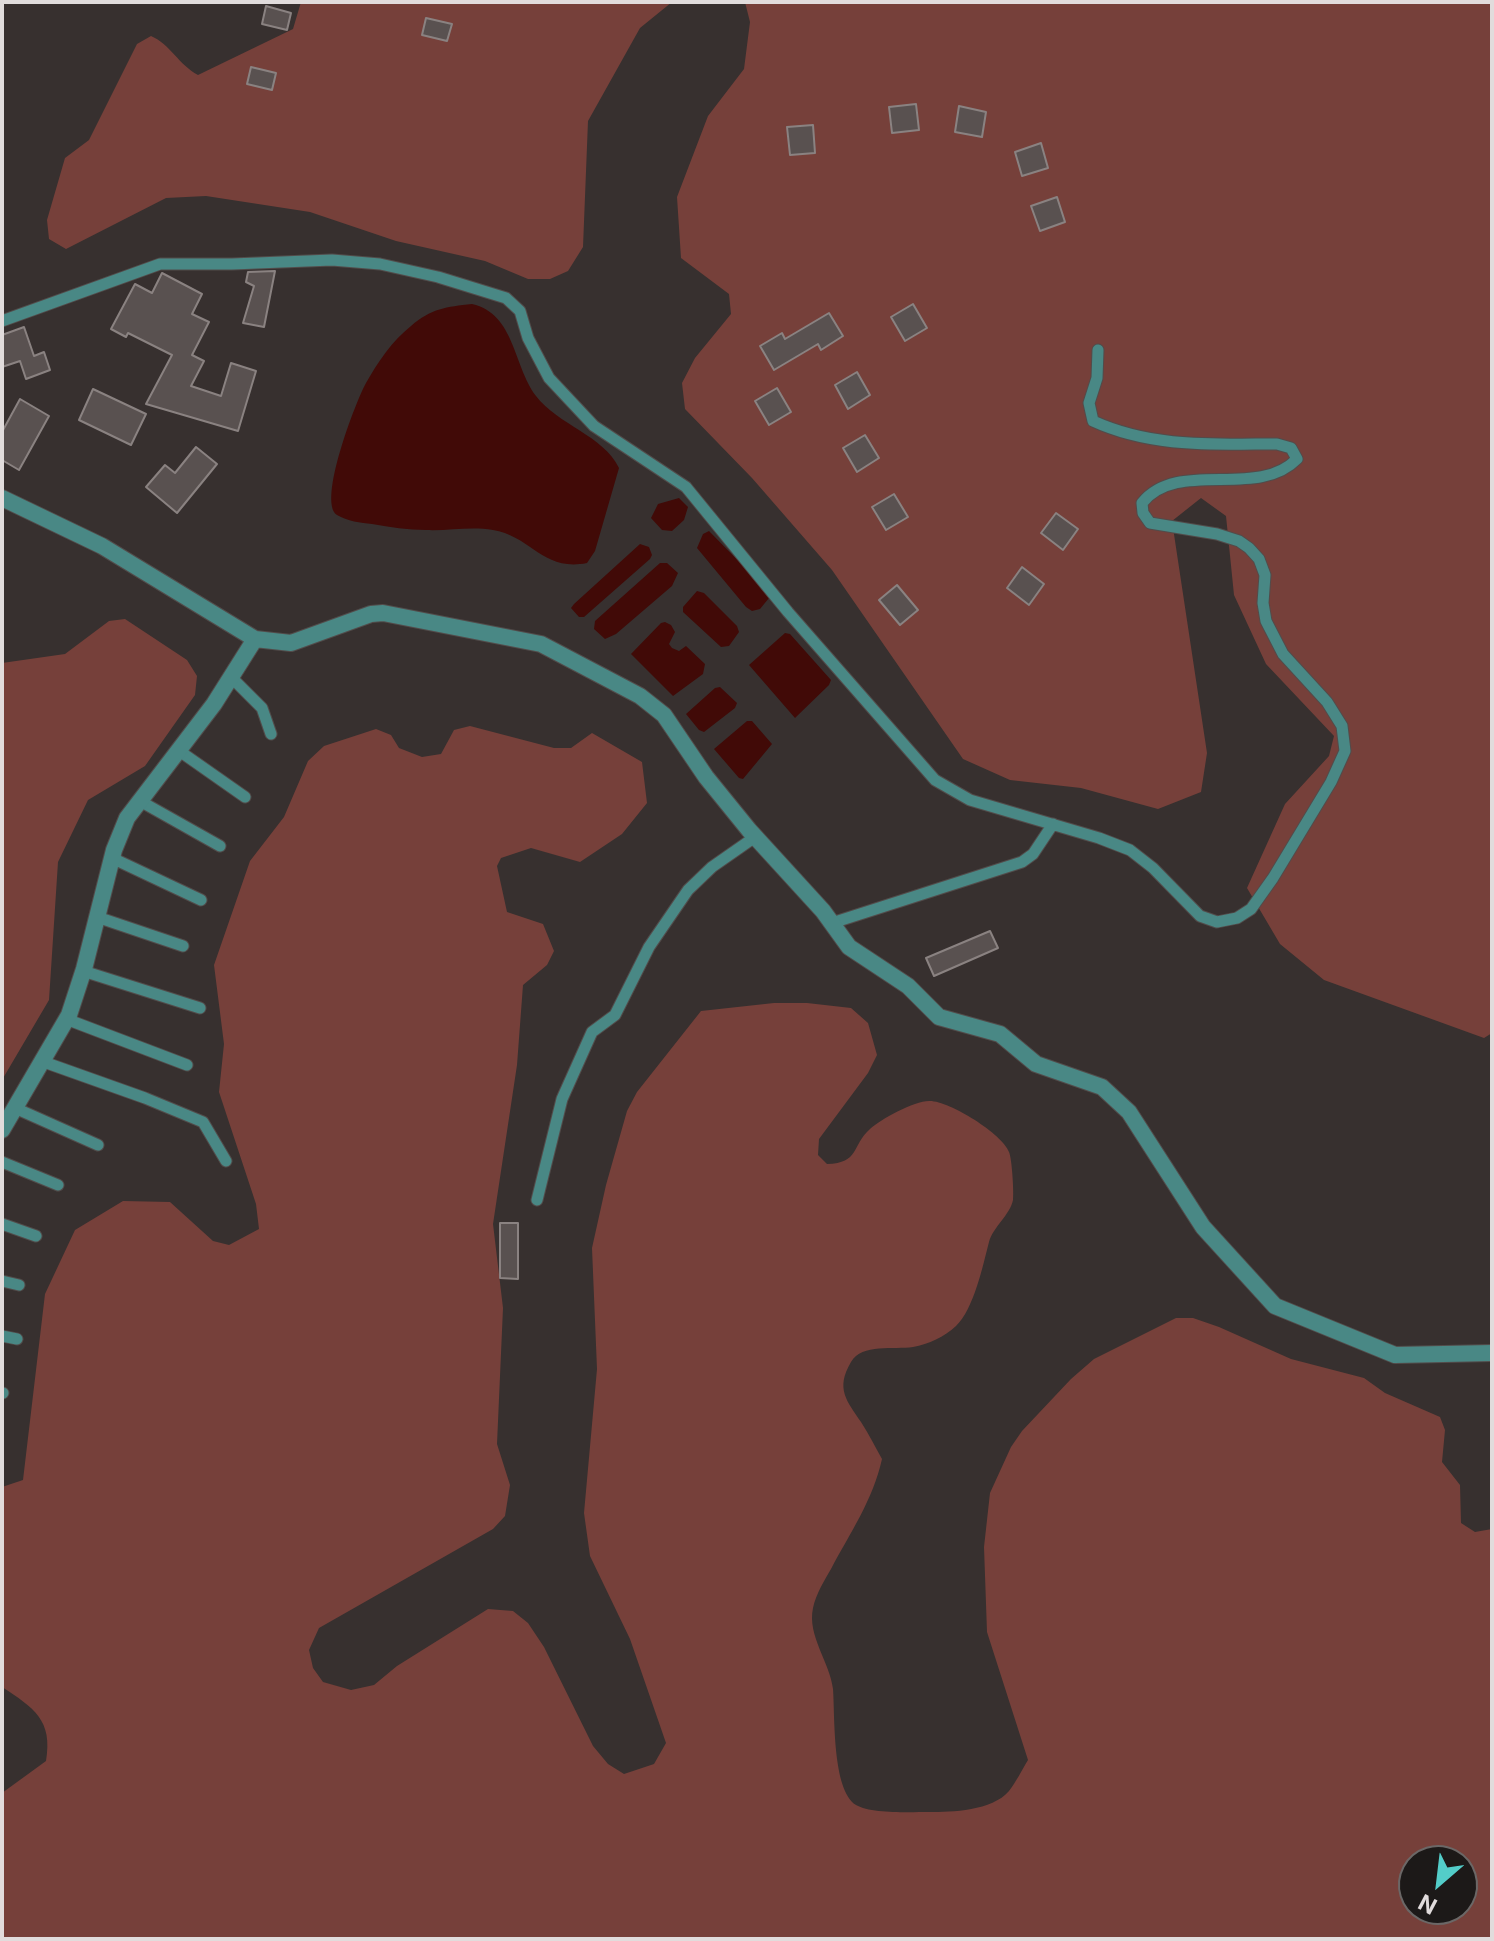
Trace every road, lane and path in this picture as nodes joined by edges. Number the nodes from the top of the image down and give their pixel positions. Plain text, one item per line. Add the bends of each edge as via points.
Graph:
1 (2, 321) edge
2 (1098, 350) dead end
3 (2, 498) edge
4 (255, 639) junction
5 (232, 678) junction
6 (271, 734) dead end
7 (178, 750) junction
8 (245, 797) dead end
9 (140, 801) junction
10 (1053, 824) junction
11 (755, 837) junction
12 (220, 846) dead end
13 (112, 858) junction
14 (201, 900) dead end
15 (97, 917) junction
16 (832, 923) junction
17 (183, 946) dead end
18 (83, 971) junction
19 (200, 1008) dead end
20 (66, 1019) junction
21 (41, 1061) junction
22 (187, 1065) dead end
23 (15, 1108) junction
24 (2, 1130) edge
25 (98, 1145) dead end
26 (226, 1161) dead end
27 (2, 1162) edge
28 (58, 1185) dead end
29 (537, 1200) dead end
30 (2, 1224) edge
31 (36, 1236) dead end
32 (2, 1281) edge
33 (19, 1285) dead end
34 (2, 1336) edge
35 (17, 1339) dead end
36 (1492, 1353) edge

1 - 10 lane via 160,264 380,264 506,298 520,311 549,378 594,426 686,487 935,780 970,800
2 - 10 lane via 1089,403 1093,421 1160,442 1291,448 1297,459 1287,470 1258,478 1178,483 1150,493 1142,503 1143,513 1150,523 1239,541 1259,559 1265,575 1266,621 1283,654 1342,726 1345,751 1273,878 1251,909 1237,918 1217,922 1200,916 1130,850
3 - 4 street via 102,546
4 - 5 street
4 - 11 street via 291,643 383,613 541,644 640,696 664,715
5 - 6 lane via 262,708
5 - 7 street
7 - 8 lane
7 - 9 street
9 - 12 lane
9 - 13 street via 127,818
10 - 16 lane via 1022,862
11 - 16 street
11 - 29 lane via 688,890 649,947 615,1015 592,1032 562,1099
13 - 14 lane
13 - 15 street
15 - 17 lane
15 - 18 street
16 - 36 street via 849,947 908,986 939,1017 1000,1034 1036,1064 1102,1087 1129,1112 1203,1227 1275,1306 1395,1355
18 - 19 lane
18 - 20 street
20 - 21 street
20 - 22 lane
21 - 23 street
21 - 26 lane via 203,1122
23 - 24 street
23 - 25 lane
27 - 28 lane
30 - 31 lane
32 - 33 lane
34 - 35 lane

